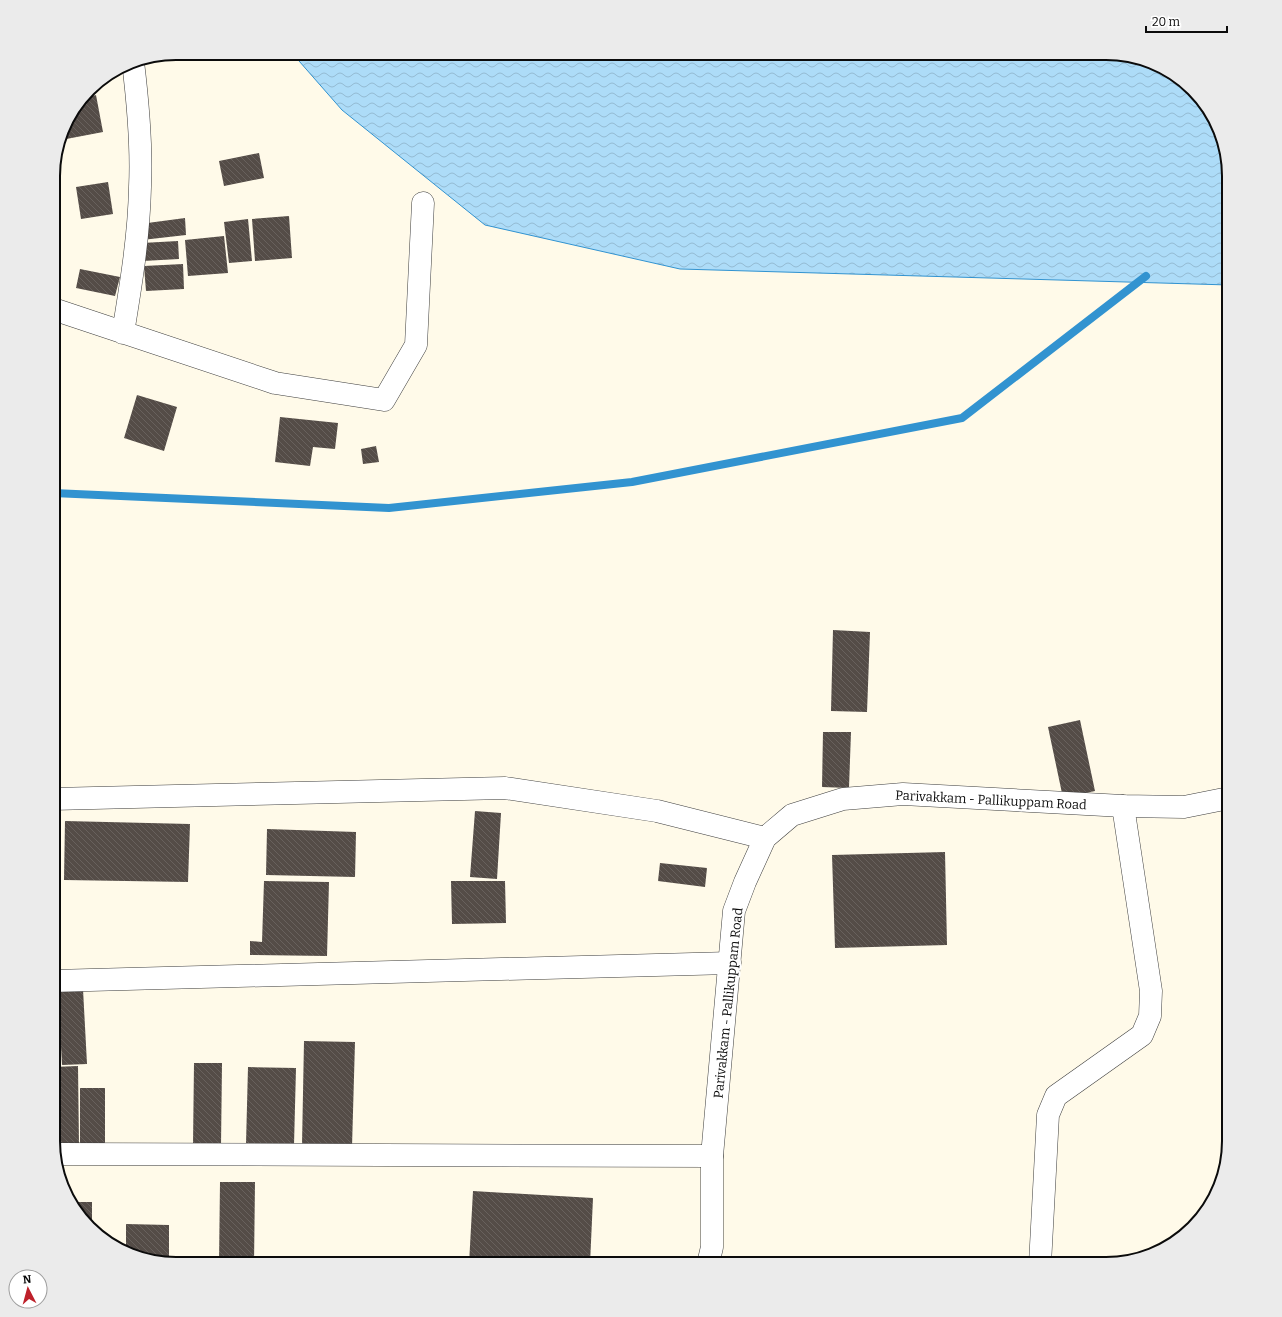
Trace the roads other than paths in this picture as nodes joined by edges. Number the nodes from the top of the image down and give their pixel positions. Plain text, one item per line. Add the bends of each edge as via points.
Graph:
1 (134, 68) edge
2 (423, 203) dead end
3 (60, 311) edge
4 (123, 333) junction
5 (60, 799) edge
6 (1222, 799) edge
7 (1123, 806) junction
8 (765, 838) junction
9 (730, 962) junction
10 (60, 980) edge
11 (61, 1154) edge
12 (712, 1156) junction
13 (710, 1257) edge
14 (1040, 1257) edge

1 - 4 street via 138,101 140,186 136,250
2 - 4 street via 416,345 384,400 275,383
3 - 4 street
5 - 8 street via 505,788 656,810
6 - 7 street, Parivakkam - Pallikuppam Road via 1184,807
7 - 8 street, Parivakkam - Pallikuppam Road via 903,794 843,799 792,815
7 - 14 street via 1151,992 1150,1016 1142,1035 1056,1096 1048,1115 1045,1137
8 - 9 street, Parivakkam - Pallikuppam Road via 734,911
9 - 10 street
9 - 12 street, Parivakkam - Pallikuppam Road
11 - 12 street
12 - 13 street, Parivakkam - Pallikuppam Road via 712,1247

